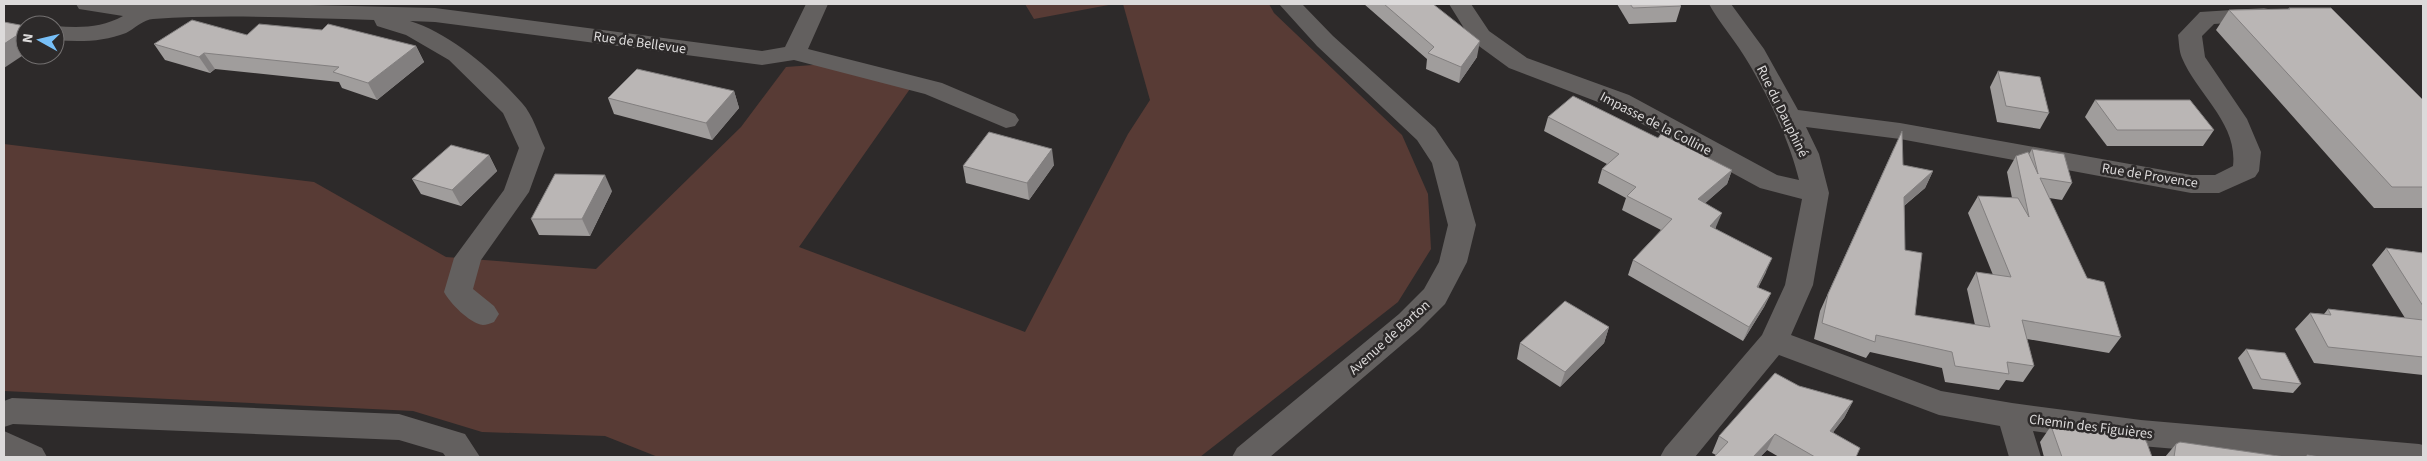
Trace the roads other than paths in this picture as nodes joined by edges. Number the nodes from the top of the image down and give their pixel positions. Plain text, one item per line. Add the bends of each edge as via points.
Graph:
1 (87, 4) edge
2 (504, 4) edge
3 (817, 4) edge
4 (1290, 4) edge
5 (1460, 4) edge
6 (1720, 4) edge
7 (144, 12) junction
8 (362, 13) junction
9 (2288, 16) edge
10 (486, 21) junction
11 (65, 33) edge
12 (794, 53) junction
13 (1789, 117) junction
14 (1006, 120) dead end
15 (1816, 194) junction
16 (484, 314) dead end
17 (1774, 341) junction
18 (4, 414) edge
19 (2012, 416) junction
20 (4, 444) edge
21 (2145, 445) edge
22 (31, 457) edge
23 (464, 457) edge
24 (1248, 457) edge
25 (1676, 457) edge
26 (2025, 457) edge
27 (2419, 457) edge

1 - 7 street, Rue de Bellevue
2 - 10 street
3 - 12 street
4 - 24 street, Avenue de Barton via 1325,41 1426,134 1445,162 1462,226 1453,262 1435,296 1409,322
5 - 15 street, Impasse de la Colline via 1480,36 1518,63 1620,102 1769,182
6 - 13 street, Rue du Dauphiné via 1752,49
7 - 8 street, Rue de Bellevue
7 - 11 street via 128,24 102,34
8 - 10 street, Rue de Bellevue via 435,15
8 - 16 street via 414,30 457,55 514,108 532,148 516,192 468,258 458,292
9 - 13 street, Rue de Provence via 2246,14 2208,18 2190,34 2193,57 2234,119 2248,152 2246,171 2219,184 2191,184 1900,131
10 - 12 street, Rue de Bellevue via 762,58
12 - 14 street, Rue de Bellevue via 933,88
13 - 15 street, Rue du Dauphiné via 1806,154
15 - 17 street, Rue du Dauphiné via 1799,285
17 - 19 street, Chemin des Figuières via 1939,403
17 - 25 street, Rue du Dauphiné
18 - 23 street via 12,411 399,427 454,444
19 - 21 street, Chemin des Figuières
19 - 26 street
20 - 22 street
21 - 27 street, Chemin des Figuières

